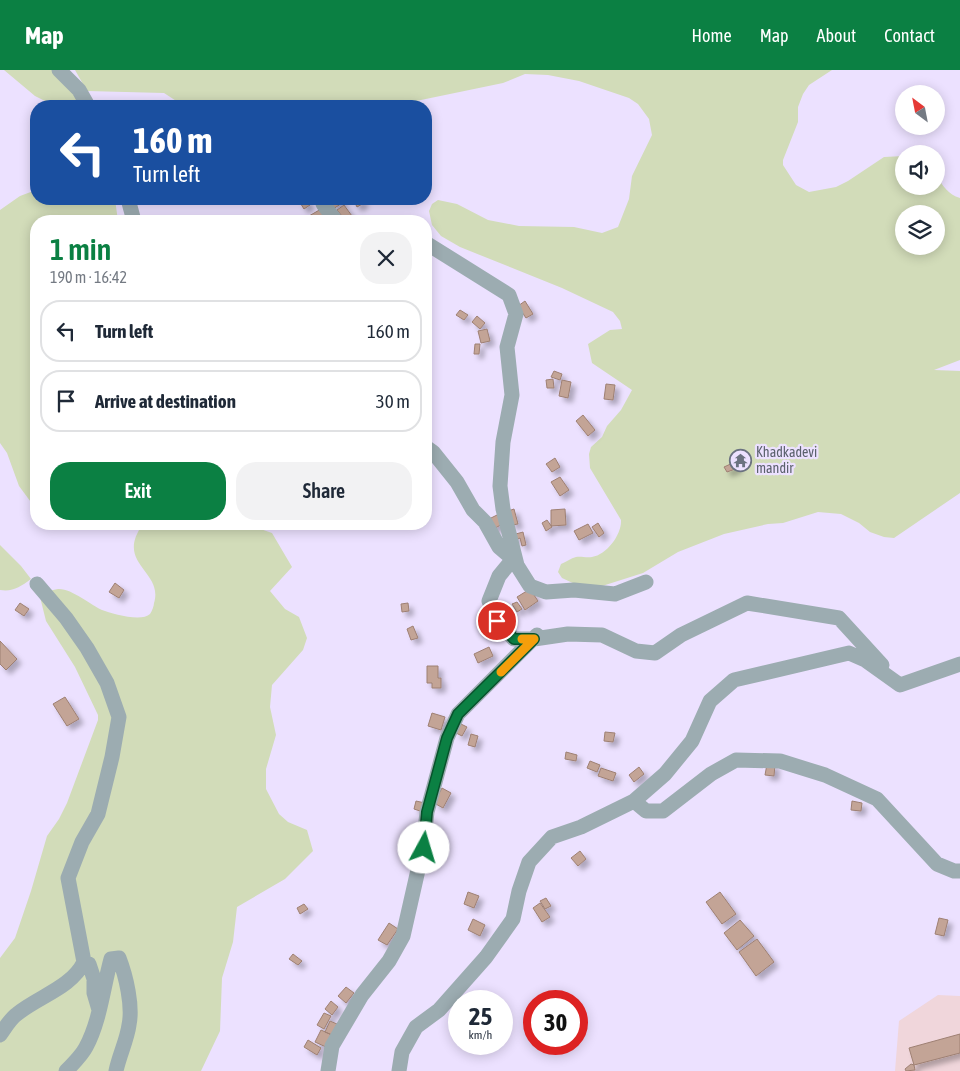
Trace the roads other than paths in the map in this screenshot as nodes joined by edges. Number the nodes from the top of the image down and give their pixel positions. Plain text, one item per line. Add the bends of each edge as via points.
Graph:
1 (59, 70) edge
2 (85, 100) edge
3 (324, 205) edge
4 (331, 215) edge
5 (432, 247) edge
6 (432, 451) edge
7 (515, 562) junction
8 (646, 582) dead end
9 (38, 584) dead end
10 (535, 637) junction
11 (960, 664) edge
12 (900, 685) junction
13 (634, 801) junction
14 (960, 871) edge
15 (84, 962) junction
16 (99, 1010) junction
17 (0, 1035) edge
18 (66, 1071) edge
19 (116, 1071) edge
20 (328, 1071) edge
21 (399, 1071) edge

1 - 2 street
3 - 4 street
5 - 7 street via 509,294 516,314 507,347 512,395 503,442 500,486
6 - 7 street via 485,522 499,547
7 - 8 street via 530,586 546,592 574,590 615,594
7 - 10 street via 499,576 489,601 497,621 514,639
9 - 15 street via 87,648 107,683 119,717 98,814 82,842 68,878
10 - 12 street via 602,635 636,651 655,653 681,635 747,603 839,618
10 - 20 street via 458,714 447,738 427,812 424,848 403,936 332,1046
11 - 12 street
12 - 13 street via 865,660 849,653 734,680 710,701 692,741 665,774
13 - 14 street via 646,810 663,811 711,774 736,760 780,761 825,775 876,799 937,864
13 - 21 street via 581,827 552,837 529,862 513,919 486,957 439,1010 416,1027 402,1052
15 - 16 street via 94,979
15 - 17 street via 60,988 15,1015
16 - 18 street via 86,1048
16 - 19 street via 111,959 119,958 129,997 130,1024

